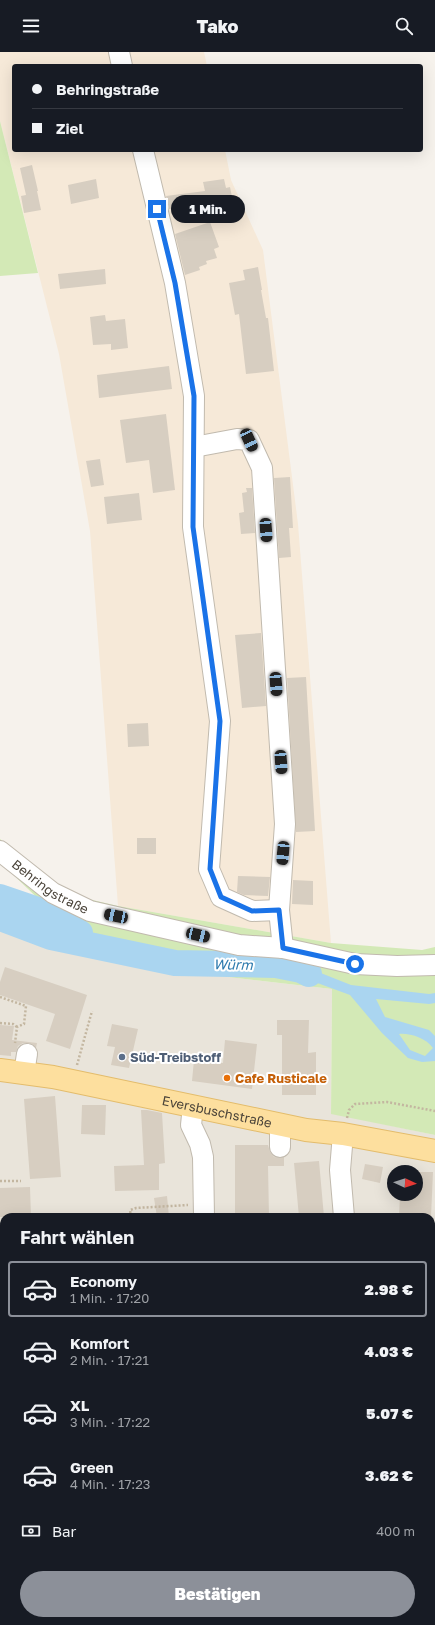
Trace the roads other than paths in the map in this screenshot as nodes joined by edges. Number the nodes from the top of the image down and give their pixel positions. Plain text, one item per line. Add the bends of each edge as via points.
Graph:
1 (119, 52) edge
2 (122, 64) edge
3 (143, 152) edge
4 (194, 447) junction
5 (0, 851) edge
6 (279, 910) junction
7 (283, 948) junction
8 (435, 965) edge
9 (16, 1067) edge
10 (193, 1106) junction
11 (280, 1124) junction
12 (343, 1134) junction
13 (280, 1147) dead end
14 (435, 1151) edge
15 (204, 1210) edge
16 (344, 1213) edge

1 - 2 street
3 - 4 street via 175,283 194,396
4 - 6 street via 193,527 220,721 210,869 221,897 252,911
4 - 6 street via 237,439 249,440 262,468 285,824
5 - 7 street, Behringstraße via 53,893 90,911 239,945
6 - 7 street
7 - 8 street, Behringstraße via 355,964
9 - 10 main road, Eversbuschstraße
10 - 11 main road, Eversbuschstraße
10 - 15 street via 191,1125 203,1157
11 - 12 main road, Eversbuschstraße
11 - 13 street
12 - 14 main road, Eversbuschstraße
12 - 16 street via 340,1170

